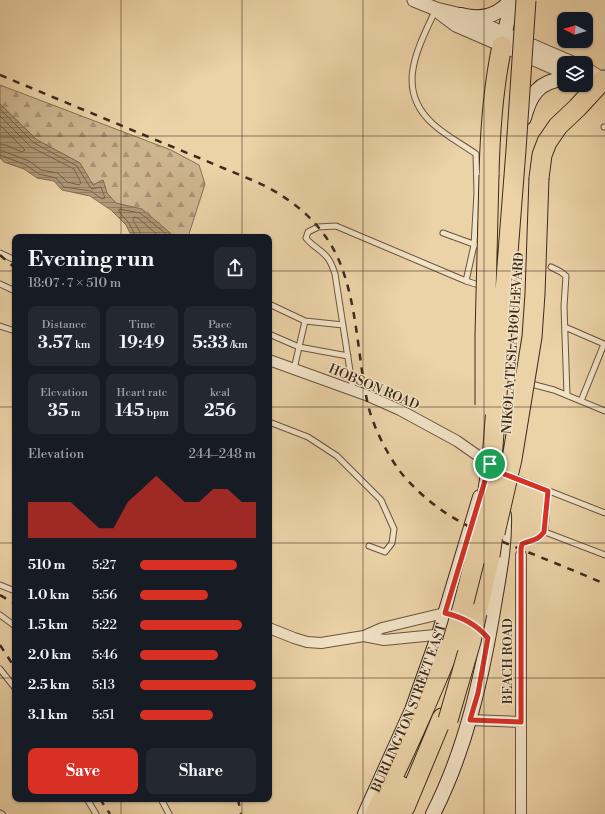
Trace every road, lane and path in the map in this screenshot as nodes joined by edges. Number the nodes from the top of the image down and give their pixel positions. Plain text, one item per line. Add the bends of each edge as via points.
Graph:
1 (414, 0) edge
2 (511, 0) edge
3 (520, 0) edge
4 (526, 0) edge
5 (533, 0) edge
6 (538, 0) edge
7 (436, 10) junction
8 (461, 15) junction
9 (517, 46) junction
10 (557, 58) edge
11 (557, 68) edge
12 (593, 76) edge
13 (557, 80) edge
14 (600, 84) edge
15 (524, 118) junction
16 (516, 186) junction
17 (443, 233) dead end
18 (474, 245) junction
19 (494, 250) dead end
20 (0, 253) edge
21 (12, 259) edge
22 (551, 267) dead end
23 (466, 281) junction
24 (0, 284) edge
25 (495, 287) dead end
26 (12, 290) edge
27 (272, 305) edge
28 (305, 321) junction
29 (343, 325) junction
30 (0, 326) edge
31 (565, 327) junction
32 (12, 330) edge
33 (272, 335) edge
34 (299, 347) junction
35 (348, 356) junction
36 (272, 361) edge
37 (294, 369) junction
38 (505, 377) junction
39 (353, 390) junction
40 (567, 395) junction
41 (581, 401) junction
42 (605, 411) edge
43 (503, 415) junction
44 (272, 423) edge
45 (490, 464) junction
46 (504, 474) junction
47 (548, 491) junction
48 (605, 513) edge
49 (544, 532) junction
50 (369, 546) dead end
51 (521, 555) joint
52 (605, 555) edge
53 (490, 556) junction
54 (472, 568) junction
55 (0, 584) edge
56 (12, 590) edge
57 (445, 613) junction
58 (0, 615) edge
59 (12, 624) edge
60 (272, 629) edge
61 (364, 636) junction
62 (488, 638) junction
63 (445, 639) junction
64 (0, 669) edge
65 (12, 684) edge
66 (436, 716) junction
67 (470, 720) junction
68 (521, 722) junction
69 (88, 802) edge
70 (163, 802) edge
71 (96, 814) edge
72 (169, 814) edge
73 (365, 814) edge
74 (375, 814) edge
75 (390, 814) edge
76 (402, 814) edge
77 (413, 814) edge
78 (433, 814) edge
79 (521, 814) edge

1 - 7 street
2 - 8 main road via 501,10 484,17
2 - 9 main road
3 - 9 main road, BURLINGTON STREET EAST
4 - 54 highway, NIKOLA TESLA BOULEVARD, bridge via 492,459 481,534
5 - 9 main road, BURLINGTON STREET EAST
6 - 53 highway, NIKOLA TESLA BOULEVARD, bridge via 505,456
7 - 8 street
7 - 9 street via 456,25
7 - 18 lane via 414,60 414,93 422,112 431,123 476,154
8 - 9 street
9 - 10 street
9 - 11 street
9 - 15 main road, BURLINGTON STREET EAST
9 - 16 main road, BURLINGTON STREET EAST via 513,152
9 - 54 highway, bridge via 498,63 490,133 482,502
12 - 14 street
13 - 15 main road via 540,87 532,96
14 - 53 highway, bridge via 558,126 547,142 541,161 532,337 512,459
15 - 16 main road, BURLINGTON STREET EAST
16 - 38 main road, BURLINGTON STREET EAST via 506,251
17 - 18 lane
18 - 19 lane
18 - 23 lane
20 - 21 lane
22 - 31 lane via 566,276
23 - 25 lane via 480,286
23 - 29 lane via 336,226 318,227 308,232 306,238 331,263
24 - 26 lane
27 - 28 lane
28 - 29 lane
28 - 34 lane
29 - 35 lane
30 - 32 lane
31 - 40 lane
31 - 41 lane via 604,344
33 - 34 lane
34 - 35 lane
34 - 37 lane
35 - 39 lane
36 - 37 street, HOBSON ROAD
37 - 39 street, HOBSON ROAD
38 - 40 lane
38 - 43 main road, BURLINGTON STREET EAST
39 - 45 street, HOBSON ROAD via 400,410 457,441
40 - 41 lane
41 - 42 lane
43 - 45 main road, BURLINGTON STREET EAST
43 - 46 main road, BURLINGTON STREET EAST
44 - 50 lane via 308,437 337,456 381,500 394,529 392,543 385,552
45 - 46 street, HOBSON ROAD
45 - 57 main road, BURLINGTON STREET EAST
46 - 47 lane
46 - 62 main road, BURLINGTON STREET EAST via 504,543
47 - 48 lane
47 - 49 lane
49 - 51 lane via 536,540 522,544
49 - 52 lane
51 - 68 street, BEACH ROAD
53 - 66 highway, NIKOLA TESLA BOULEVARD, bridge via 471,641
54 - 63 highway, NIKOLA TESLA BOULEVARD, bridge via 463,606
55 - 56 lane
57 - 61 street via 382,628
57 - 62 street via 469,621 480,628
57 - 63 main road, BURLINGTON STREET EAST
58 - 59 lane
60 - 61 street via 307,642 321,643
61 - 63 street via 384,640
62 - 63 street via 463,634
62 - 67 main road, BURLINGTON STREET EAST via 478,693
63 - 66 highway, NIKOLA TESLA BOULEVARD
63 - 73 main road, BURLINGTON STREET EAST
64 - 65 lane
66 - 74 highway via 399,765
66 - 75 highway
66 - 76 highway
66 - 77 highway
67 - 68 street
67 - 78 main road, BURLINGTON STREET EAST
68 - 79 street, BEACH ROAD
69 - 71 lane
70 - 72 lane

